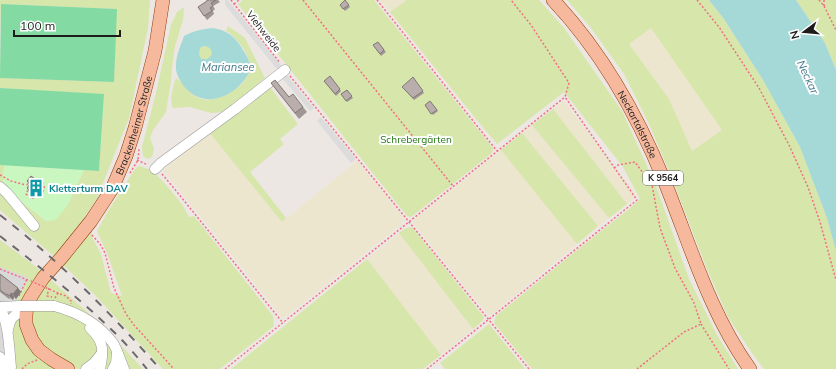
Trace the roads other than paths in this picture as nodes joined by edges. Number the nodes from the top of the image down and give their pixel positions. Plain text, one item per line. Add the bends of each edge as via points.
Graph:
1 (163, 0) edge
2 (553, 0) edge
3 (285, 70) road end
4 (155, 169) road end
5 (0, 186) edge
6 (34, 226) dead end
7 (55, 304) junction
8 (0, 307) edge
9 (18, 308) junction
10 (7, 334) junction
11 (103, 352) junction
12 (117, 353) junction
13 (0, 357) edge
14 (5, 369) edge
15 (10, 369) edge
16 (68, 369) edge
17 (86, 369) edge
18 (100, 369) edge
19 (113, 369) edge
20 (124, 369) edge
21 (750, 369) edge

1 - 16 main road, Brackenheimer Straße via 155,51 135,128 112,188 91,221 43,278 27,304 26,324 32,340 39,350
2 - 21 main road, Neckartalstraße / K 9564 via 592,46 638,122 664,180 709,296 720,320
3 - 4 street
5 - 6 street
7 - 9 street, bridge
7 - 11 street via 89,327 101,342
7 - 12 street via 92,322 114,344
8 - 9 street
8 - 10 street
9 - 10 street via 10,319
10 - 15 street
11 - 17 street
11 - 18 street
12 - 19 street
12 - 20 street
13 - 14 street

